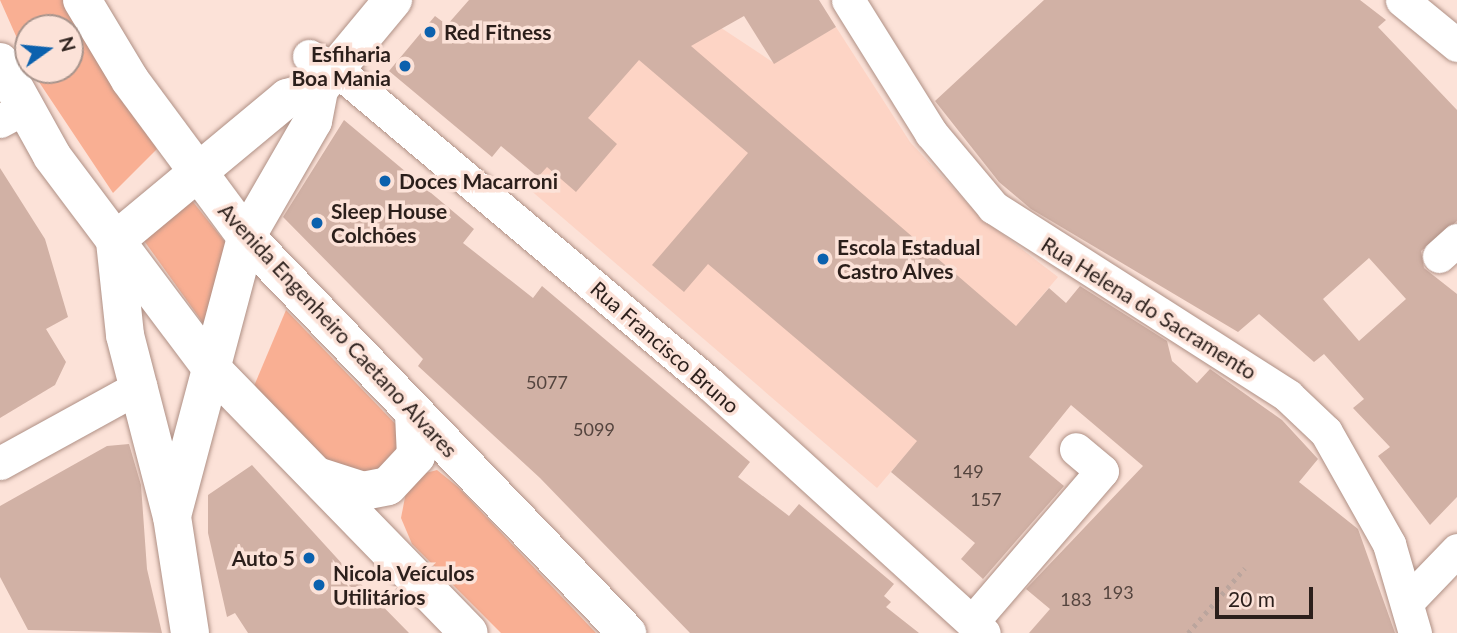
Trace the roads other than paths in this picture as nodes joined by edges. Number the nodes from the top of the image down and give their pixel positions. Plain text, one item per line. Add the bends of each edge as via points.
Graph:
1 (82, 0) edge
2 (393, 0) edge
3 (848, 0) edge
4 (1402, 0) edge
5 (1457, 45) edge
6 (0, 62) edge
7 (321, 72) junction
8 (11, 115) edge
9 (197, 173) junction
10 (246, 237) junction
11 (115, 241) junction
12 (212, 369) junction
13 (140, 386) junction
14 (414, 413) junction
15 (1076, 449) dead end
16 (0, 463) edge
17 (318, 476) junction
18 (172, 517) junction
19 (1457, 550) edge
20 (1411, 618) edge
21 (978, 627) edge
22 (190, 633) edge
23 (469, 633) edge
24 (627, 633) edge

1 - 9 main road, Avenida Engenheiro Caetano Alvares
2 - 7 main road
3 - 20 street, Rua Helena do Sacramento via 931,133 993,207 1288,396 1326,432 1389,544
4 - 5 street
6 - 8 main road
7 - 9 main road
7 - 10 main road via 313,121
7 - 21 street, Rua Francisco Bruno via 710,384
8 - 11 main road
9 - 10 main road, Avenida Engenheiro Caetano Alvares
9 - 11 main road
10 - 12 main road
10 - 14 main road, Avenida Engenheiro Caetano Alvares
11 - 12 main road
11 - 13 main road via 118,292
12 - 17 main road
12 - 18 main road
13 - 16 street
13 - 18 main road
14 - 17 main road via 416,456 388,486 363,491
14 - 24 main road, Avenida Engenheiro Caetano Alvares
15 - 21 street via 1102,471
17 - 23 main road
18 - 22 main road
19 - 20 street

